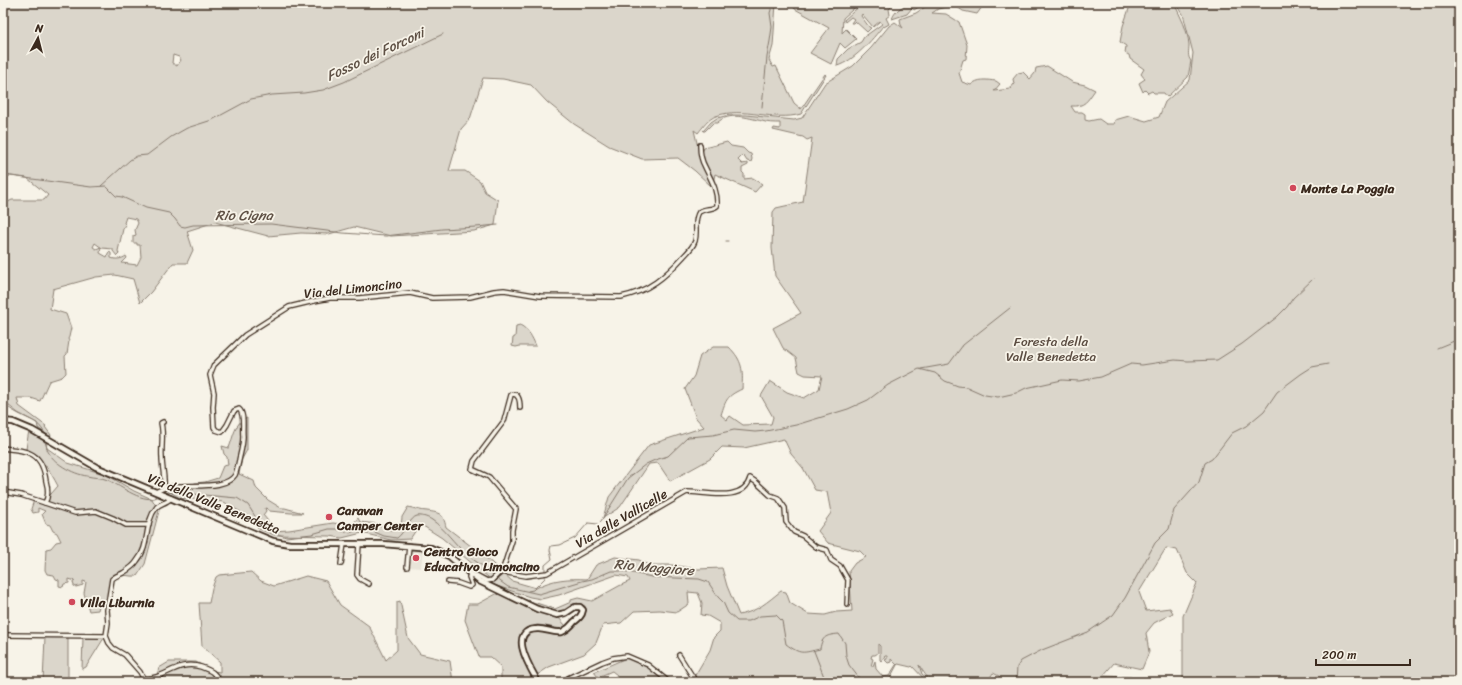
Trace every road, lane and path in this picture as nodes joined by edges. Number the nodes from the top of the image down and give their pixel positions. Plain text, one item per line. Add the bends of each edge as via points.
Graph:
1 (700, 145) dead end
2 (520, 408) dead end
3 (3, 421) edge
4 (163, 422) dead end
5 (3, 448) edge
6 (164, 487) junction
7 (3, 492) edge
8 (157, 492) junction
9 (171, 498) junction
10 (45, 503) junction
11 (149, 525) junction
12 (344, 544) junction
13 (359, 544) junction
14 (409, 546) junction
15 (341, 564) dead end
16 (407, 567) dead end
17 (500, 573) junction
18 (471, 575) junction
19 (448, 582) dead end
20 (369, 584) dead end
21 (847, 605) dead end
22 (3, 635) edge
23 (106, 636) junction
24 (679, 655) dead end
25 (220, 682) edge
26 (538, 682) edge
27 (566, 682) edge
28 (669, 682) edge
29 (696, 682) edge

1 - 6 street, Via del Limoncino via 704,166 718,199 717,206 699,212 695,220 694,244 668,273 654,284 621,298 540,296 504,290 458,298 432,298 410,293 330,298 289,307 245,335 214,365 211,372 214,393 213,422 216,430 222,432 234,411 239,409 242,414 243,446 235,474 230,479 214,485
2 - 17 street via 516,395 511,395 504,421 472,466 474,471 489,477 516,509 512,541
3 - 8 main road, Via della Valle Benedetta via 24,426 96,467
4 - 6 street, Via della Valle Benedetta via 161,423
5 - 10 street via 26,450 37,457 42,464 48,491
6 - 8 street, Via del Limoncino
7 - 10 street
8 - 9 main road, Via della Valle Benedetta
9 - 11 street via 156,508
9 - 12 main road, Via della Valle Benedetta via 282,543
10 - 11 street via 75,513 96,511 126,525
11 - 23 street via 139,560 112,579
12 - 13 main road, Via della Valle Benedetta
12 - 15 street
13 - 14 main road, Via della Valle Benedetta
13 - 20 street via 357,575
14 - 16 street
14 - 18 main road, Via della Valle Benedetta via 431,548 443,553
17 - 18 street, bridge via 487,581
17 - 21 street, Via delle Vallicelle via 526,576 547,573 687,492 726,495 742,490 750,478 770,495 778,498 785,508 786,522 794,532 816,547 827,550 831,560 840,566 848,580
18 - 19 street via 470,587
18 - 26 main road, Via della Valle Benedetta via 550,614 566,613 574,607 582,608 582,614 565,630 559,632 536,629 523,636 522,650
22 - 23 street
23 - 25 street via 108,643 125,655 143,678 154,678 174,668 191,664 215,674
24 - 29 street
27 - 28 street via 568,678 602,662 625,656 648,665

